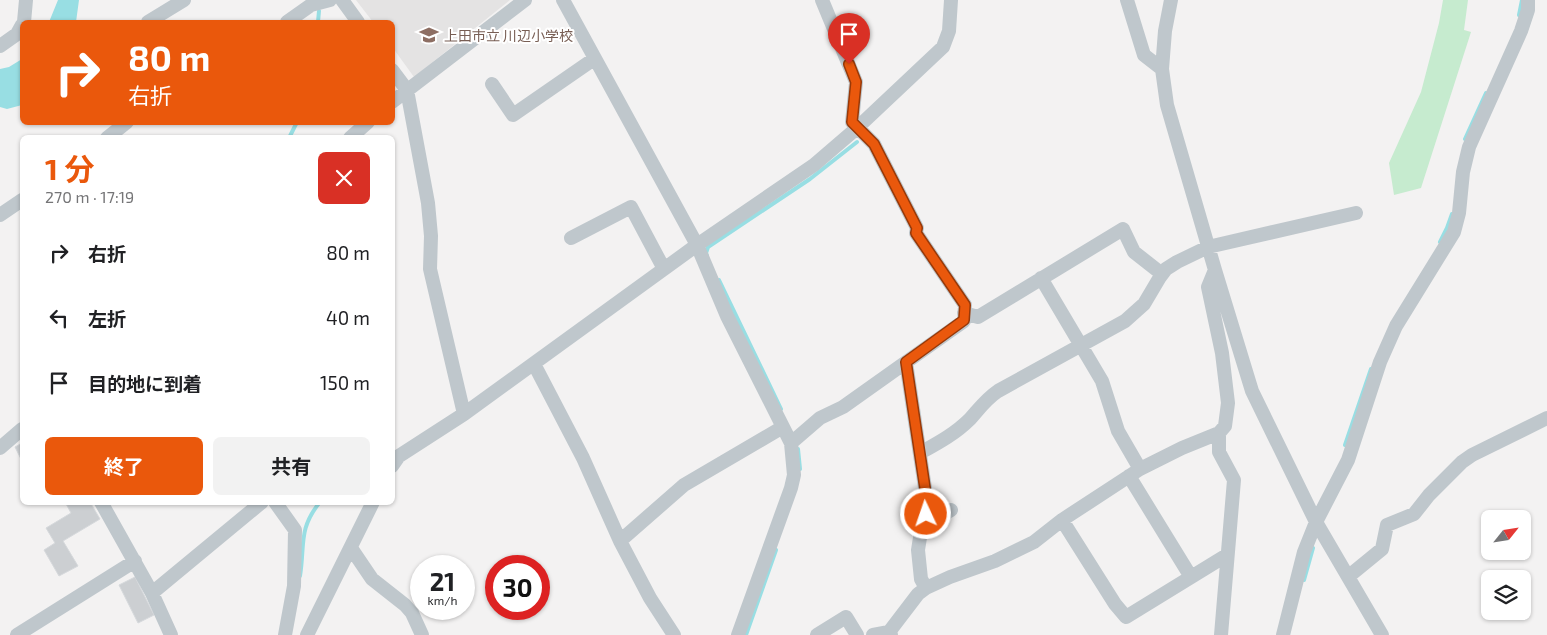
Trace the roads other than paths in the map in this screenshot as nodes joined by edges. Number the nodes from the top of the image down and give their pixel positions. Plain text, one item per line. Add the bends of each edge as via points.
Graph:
1 (26, 0) edge
2 (184, 0) edge
3 (330, 0) edge
4 (342, 0) edge
5 (525, 0) edge
6 (562, 0) edge
7 (822, 0) edge
8 (951, 0) edge
9 (1127, 0) edge
10 (1171, 0) edge
11 (1528, 0) edge
12 (24, 20) edge
13 (151, 20) edge
14 (290, 20) edge
15 (357, 20) edge
16 (20, 29) edge
17 (0, 46) edge
18 (594, 59) junction
19 (1162, 70) junction
20 (395, 74) edge
21 (492, 84) dead end
22 (407, 90) junction
23 (395, 100) edge
24 (123, 125) edge
25 (365, 125) edge
26 (857, 128) junction
27 (111, 135) edge
28 (353, 135) edge
29 (20, 201) edge
30 (1356, 212) dead end
31 (0, 216) edge
32 (571, 238) dead end
33 (697, 245) junction
34 (1208, 247) junction
35 (664, 270) junction
36 (1215, 270) junction
37 (1162, 274) junction
38 (1041, 278) junction
39 (964, 313) junction
40 (1080, 345) junction
41 (906, 362) junction
42 (534, 364) junction
43 (464, 414) junction
44 (1547, 418) edge
45 (783, 426) junction
46 (20, 431) edge
47 (1219, 433) junction
48 (791, 443) junction
49 (1, 446) edge
50 (920, 453) junction
51 (395, 461) edge
52 (1135, 472) junction
53 (103, 505) edge
54 (258, 505) edge
55 (277, 505) edge
56 (372, 505) edge
57 (951, 510) dead end
58 (1062, 520) junction
59 (1316, 522) junction
60 (922, 525) junction
61 (620, 542) junction
62 (351, 548) junction
63 (1227, 555) junction
64 (135, 561) junction
65 (1349, 576) junction
66 (1191, 577) junction
67 (926, 588) junction
68 (152, 593) junction
69 (890, 633) edge
70 (17, 635) edge
71 (171, 635) edge
72 (285, 635) edge
73 (307, 635) edge
74 (422, 635) edge
75 (674, 635) edge
76 (738, 635) edge
77 (817, 635) edge
78 (857, 635) edge
79 (873, 635) edge
80 (1221, 635) edge
81 (1283, 635) edge
82 (1382, 635) edge

1 - 12 street
2 - 13 street
3 - 14 street via 311,5
4 - 15 street
5 - 22 street
6 - 18 street
7 - 26 street via 856,82 852,122
8 - 26 street via 949,31 943,47
9 - 19 street via 1144,55
10 - 19 street
11 - 59 street via 1521,31 1469,147 1454,232 1396,326 1380,362 1348,460
16 - 17 street
18 - 21 street via 513,116
18 - 33 street
19 - 34 street via 1167,105
20 - 22 street
22 - 23 street
22 - 43 street via 428,204 430,269
24 - 27 street
25 - 28 street
26 - 33 street via 814,165
26 - 39 street via 874,144 917,228 916,233 965,305
29 - 31 street
30 - 34 street
32 - 35 street via 631,207
33 - 35 street
33 - 45 street
34 - 36 street
34 - 37 street via 1177,262
35 - 42 street
36 - 47 street via 1208,286 1222,353 1228,403 1225,426
36 - 59 street via 1252,391
37 - 38 street via 1134,252 1123,229
37 - 40 street via 1137,312
38 - 39 street via 978,317
38 - 40 street
39 - 41 street via 964,320
40 - 50 street via 998,391 955,433
40 - 52 street via 1102,381
41 - 48 street via 843,408 820,418
41 - 50 street
42 - 43 street
42 - 61 street via 583,458
43 - 51 street
44 - 65 street via 1462,462 1414,514 1387,525 1382,549
45 - 48 street
45 - 61 street via 684,485
46 - 49 street
47 - 52 street
47 - 63 street via 1219,452 1234,480
48 - 76 street via 794,475 791,488
50 - 60 street via 926,514
52 - 58 street
52 - 66 street
53 - 64 street
54 - 68 street
55 - 72 street via 295,530 294,586
56 - 62 street
57 - 60 street
58 - 66 street via 1126,617
58 - 67 street via 1034,542
59 - 65 street
59 - 81 street via 1304,552
60 - 67 street via 918,550 921,578
61 - 75 street
62 - 73 street
62 - 74 street via 372,579 412,613
63 - 66 street
63 - 80 street
64 - 68 street
64 - 70 street
65 - 82 street
67 - 69 street
68 - 71 street
69 - 79 street
77 - 78 street via 846,617

